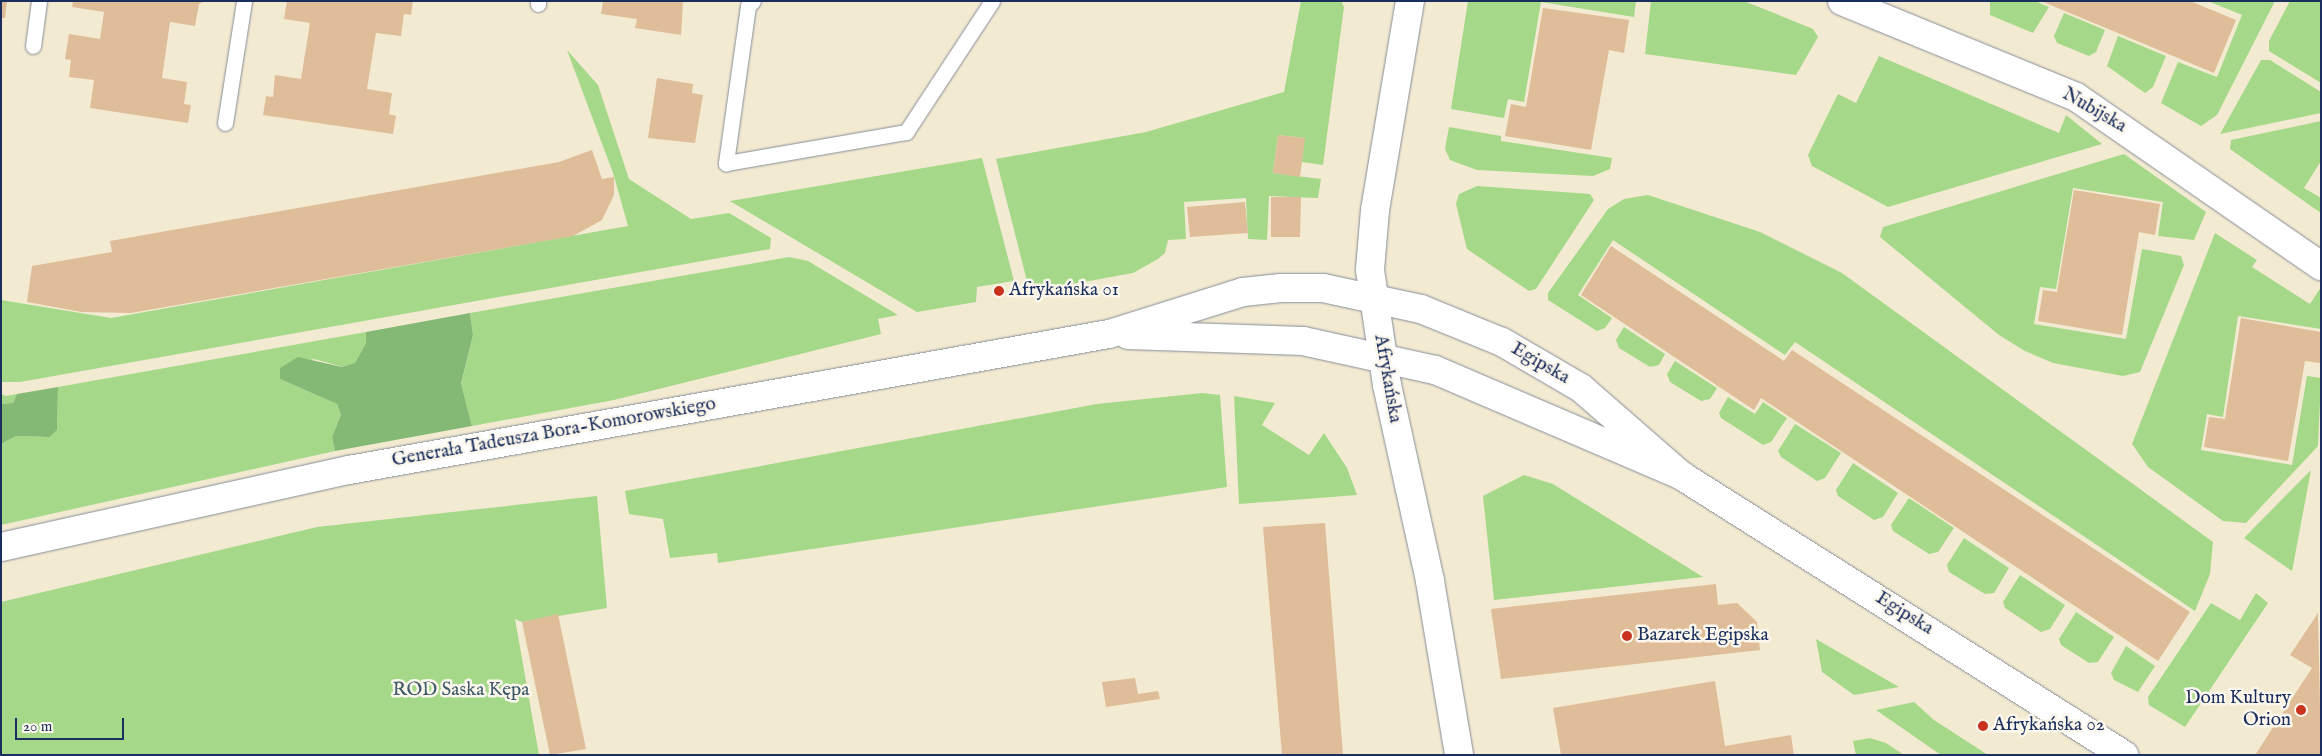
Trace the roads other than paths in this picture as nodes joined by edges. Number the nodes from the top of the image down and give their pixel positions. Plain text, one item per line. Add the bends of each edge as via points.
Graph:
1 (39, 1) edge
2 (244, 1) edge
3 (753, 1) edge
4 (992, 1) edge
5 (1410, 1) edge
6 (1842, 1) edge
7 (32, 46) dead end
8 (225, 123) dead end
9 (2321, 266) edge
10 (1373, 297) junction
11 (1109, 334) junction
12 (1383, 357) junction
13 (1682, 476) junction
14 (1, 547) edge
15 (1459, 755) edge
16 (2124, 755) edge

1 - 7 lane
2 - 8 lane
3 - 4 lane via 748,6 726,163 906,132
5 - 10 street, Afrykańska via 1375,210
6 - 9 street, Nubijska via 2076,97
10 - 11 street, Generała Tadeusza Bora-Komorowskiego via 1323,288 1243,292
10 - 12 street, Afrykańska
10 - 13 street, Egipska via 1455,320 1542,363 1581,388
11 - 12 street, Generała Tadeusza Bora-Komorowskiego via 1303,341
11 - 14 street, Generała Tadeusza Bora-Komorowskiego via 349,470
12 - 13 street, Egipska via 1435,370
12 - 15 street, Afrykańska via 1406,484 1430,581
13 - 16 street, Egipska

